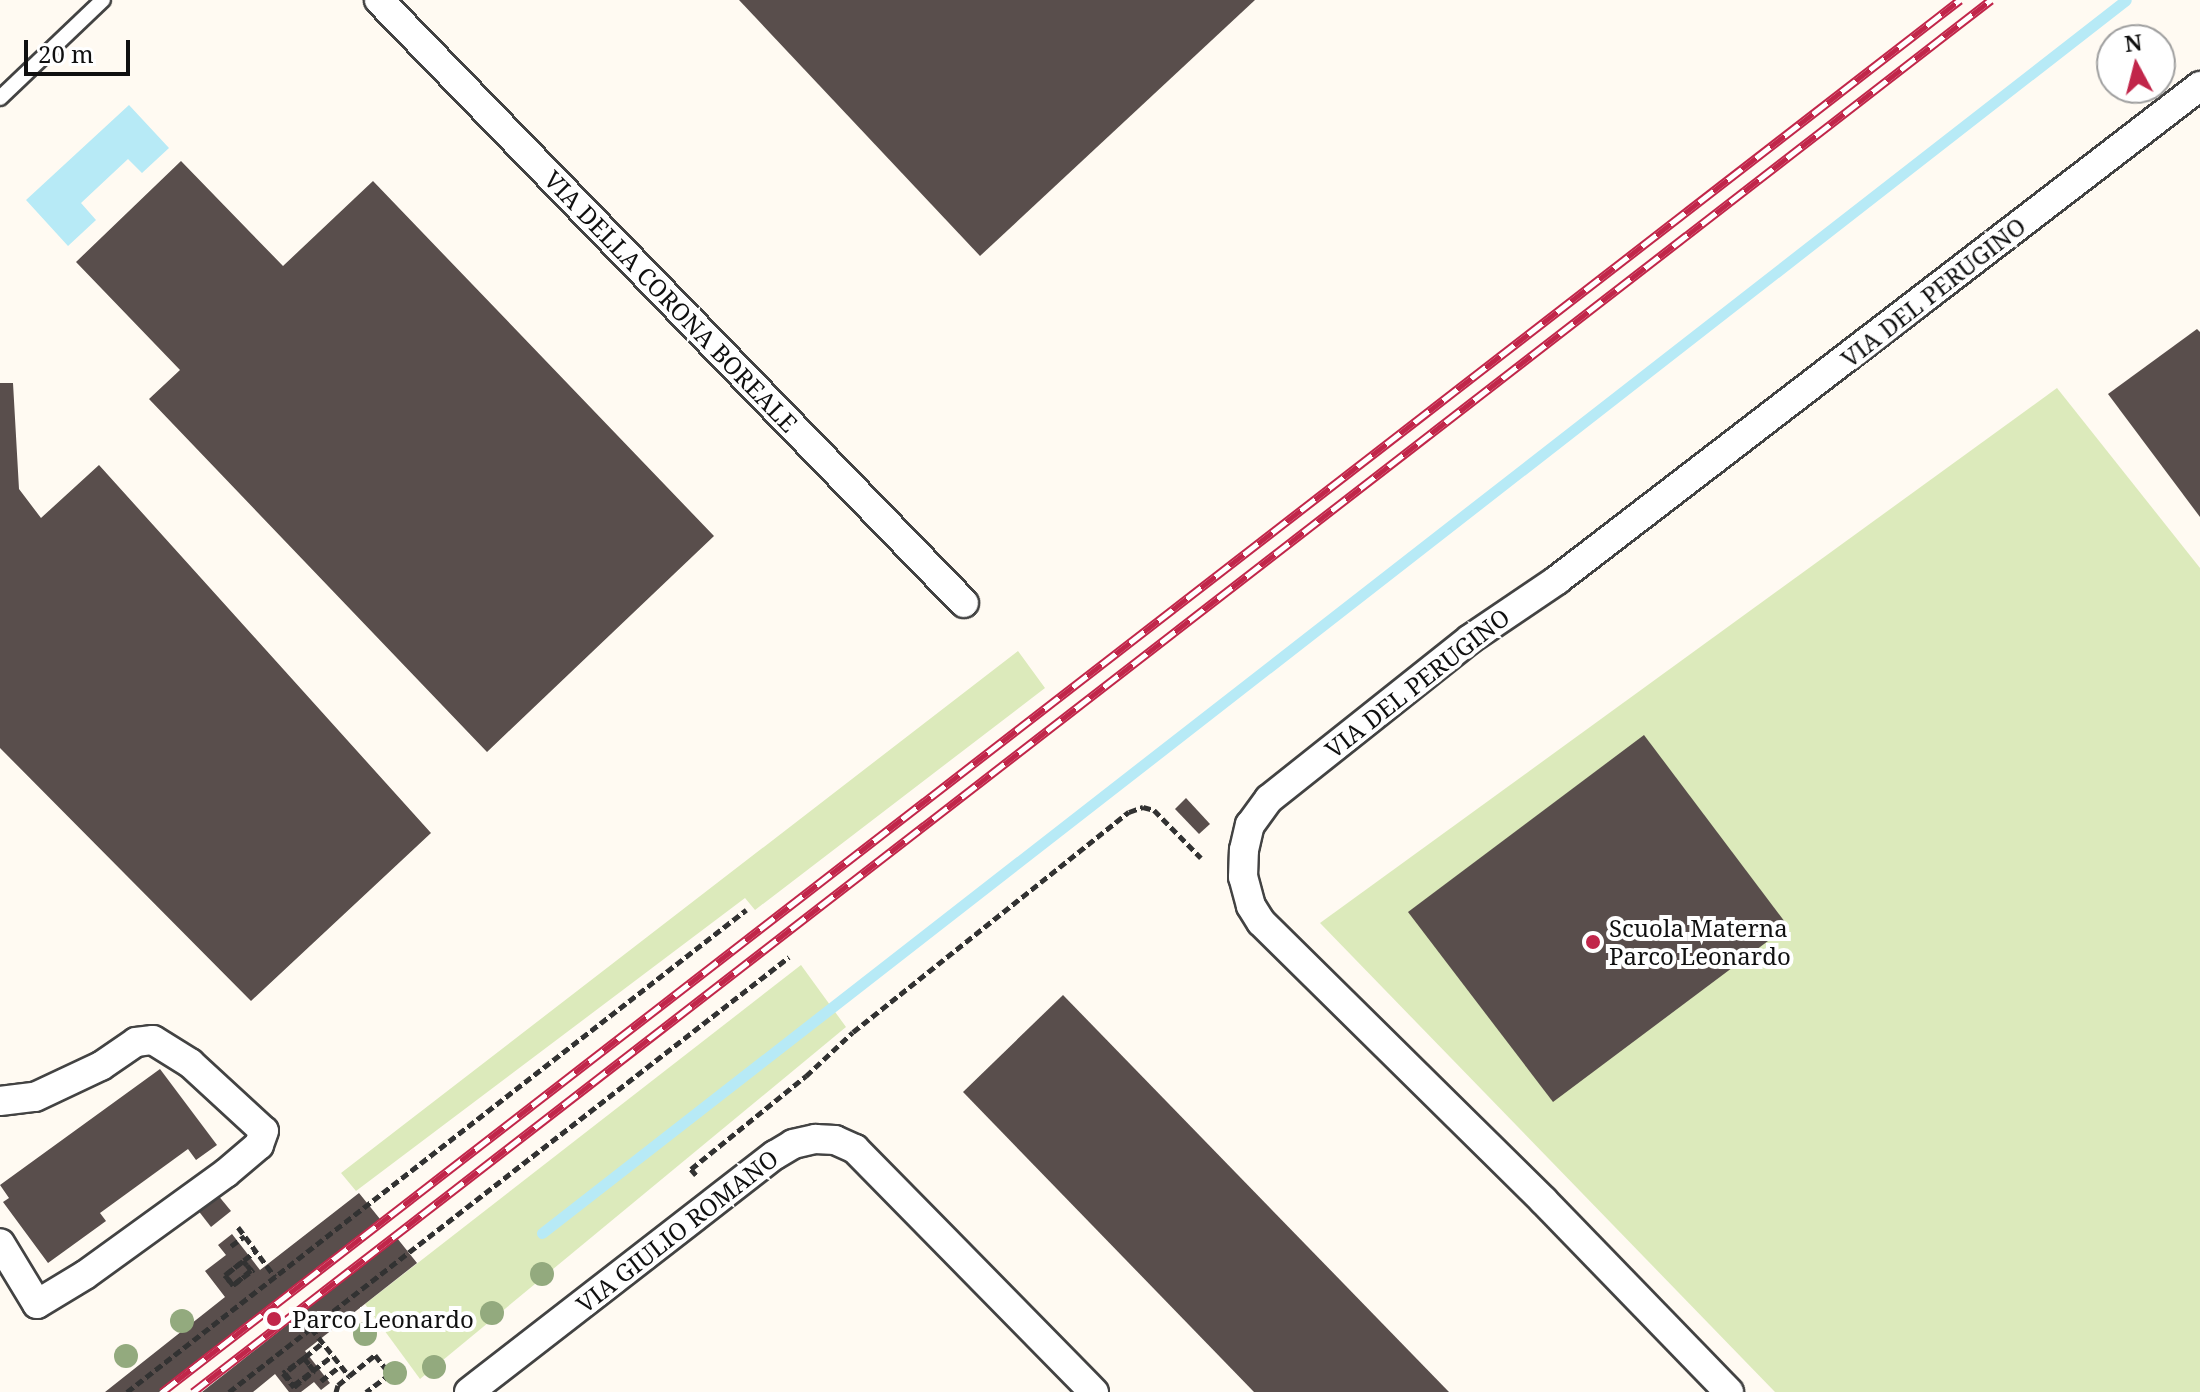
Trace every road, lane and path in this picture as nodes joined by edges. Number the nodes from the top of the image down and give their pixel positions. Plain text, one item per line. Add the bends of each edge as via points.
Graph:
1 (103, 0) edge
2 (379, 0) edge
3 (2200, 86) edge
4 (0, 98) edge
5 (964, 603) dead end
6 (1201, 858) dead end
7 (746, 910) dead end
8 (789, 957) dead end
9 (35, 1097) junction
10 (0, 1101) edge
11 (0, 1116) edge
12 (717, 1201) junction
13 (238, 1227) dead end
14 (245, 1236) junction
15 (0, 1243) edge
16 (231, 1246) dead end
17 (256, 1251) junction
18 (261, 1263) dead end
19 (275, 1277) junction
20 (233, 1285) junction
21 (311, 1328) junction
22 (321, 1344) dead end
23 (332, 1356) junction
24 (340, 1366) junction
25 (349, 1376) junction
26 (321, 1381) dead end
27 (127, 1392) edge
28 (229, 1392) edge
29 (336, 1392) edge
30 (366, 1392) edge
31 (469, 1392) edge
32 (1094, 1392) edge
33 (1729, 1392) edge

1 - 4 lane
2 - 5 street, VIA DELLA CORONA BOREALE
3 - 33 street, VIA DEL PERUGINO via 1570,571 1470,639 1269,799 1250,825 1243,877 1261,922
6 - 12 path via 1154,810 1129,812 691,1169
7 - 19 path
8 - 21 path
9 - 10 street
9 - 11 street
9 - 15 street via 101,1066 136,1042 153,1040 190,1063 264,1131 259,1145 226,1173 37,1304
12 - 31 street, VIA GIULIO ROMANO
12 - 32 street, VIA GIULIO ROMANO via 786,1147 815,1139 845,1143
13 - 14 path
14 - 16 path
14 - 17 path
17 - 19 path
17 - 20 path via 225,1275
18 - 20 path, bridge
19 - 27 path
20 - 20 path, bridge via 225,1275 243,1261 251,1270
21 - 23 path
21 - 28 path
22 - 23 path, bridge via 283,1373 294,1387 314,1371 309,1364 304,1358 285,1373 294,1385
23 - 24 path
24 - 25 path
24 - 26 path
25 - 29 path
25 - 30 path via 375,1355 390,1374

